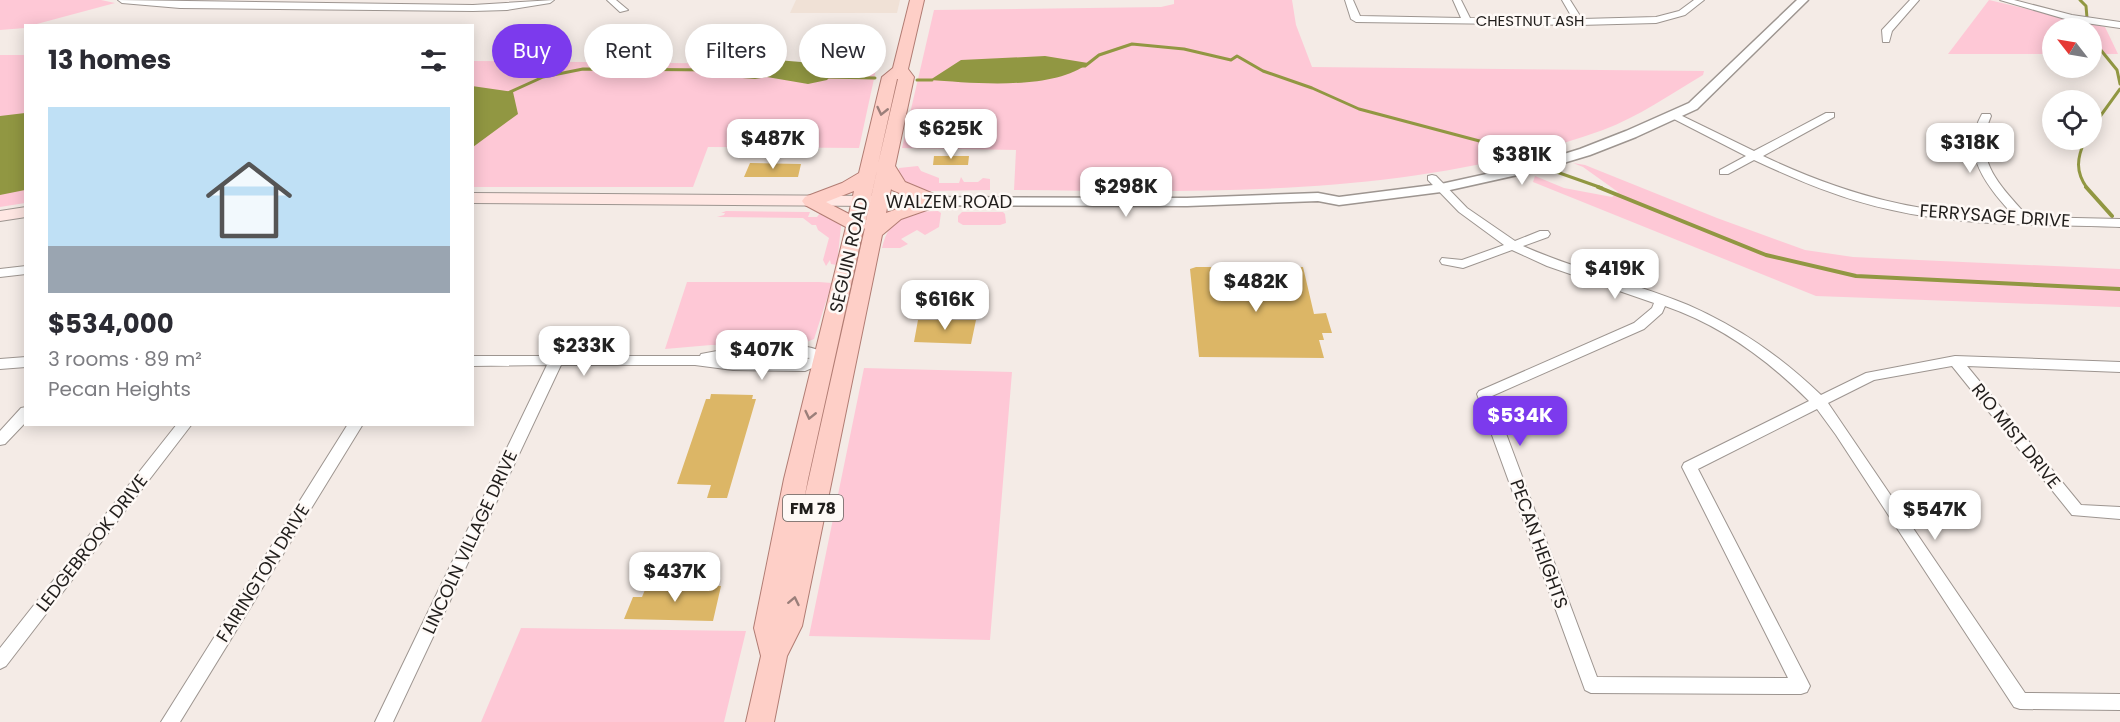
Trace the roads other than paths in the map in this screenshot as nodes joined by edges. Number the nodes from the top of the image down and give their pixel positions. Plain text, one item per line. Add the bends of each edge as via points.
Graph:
1 (122, 0) edge
2 (550, 0) edge
3 (611, 0) edge
4 (917, 0) edge
5 (1350, 0) edge
6 (1457, 0) edge
7 (1566, 0) edge
8 (1700, 0) edge
9 (1803, 0) edge
10 (1915, 0) edge
11 (2004, 0) edge
12 (524, 2) edge
13 (307, 3) edge
14 (415, 4) edge
15 (623, 10) dead end
16 (1467, 20) junction
17 (1579, 22) junction
18 (2120, 25) edge
19 (1886, 40) dead end
20 (900, 70) junction
21 (1701, 96) junction
22 (1830, 115) dead end
23 (1674, 116) junction
24 (1986, 116) dead end
25 (1754, 156) junction
26 (886, 165) junction
27 (1724, 172) dead end
28 (866, 176) junction
29 (1437, 183) junction
30 (474, 198) edge
31 (811, 201) junction
32 (871, 201) junction
33 (934, 201) junction
34 (24, 212) edge
35 (0, 216) edge
36 (2023, 219) junction
37 (2120, 223) edge
38 (866, 228) junction
39 (1544, 234) dead end
40 (1514, 246) junction
41 (1446, 261) dead end
42 (24, 270) edge
43 (0, 273) edge
44 (1662, 300) junction
45 (853, 323) junction
46 (823, 358) junction
47 (474, 361) edge
48 (556, 361) junction
49 (1955, 361) junction
50 (24, 362) edge
51 (0, 364) edge
52 (2120, 367) edge
53 (838, 393) junction
54 (1820, 403) junction
55 (24, 414) edge
56 (182, 426) edge
57 (355, 426) edge
58 (0, 440) edge
59 (2120, 513) edge
60 (774, 656) junction
61 (0, 661) edge
62 (2120, 702) edge
63 (170, 722) edge
64 (384, 722) edge
65 (760, 722) edge

1 - 13 street via 166,5
2 - 12 street
3 - 15 street
4 - 20 main road, SEGUIN ROAD / FM 78
5 - 16 street, CHESTNUT ASH via 1356,20
6 - 16 street
7 - 17 street
8 - 17 street, CHESTNUT ASH via 1682,13 1656,20
9 - 21 street, WALZEM ROAD
10 - 19 street via 1887,30
11 - 18 street via 2072,18
12 - 14 street via 490,8
13 - 14 street
16 - 17 street, CHESTNUT ASH
20 - 26 main road, SEGUIN ROAD / FM 78 via 906,77
20 -> 28 main road, SEGUIN ROAD / FM 78 via 890,77
21 - 23 street, WALZEM ROAD via 1693,106
21 - 29 street, WALZEM ROAD via 1684,98 1562,149
22 - 25 street
23 - 25 street, FERRYSAGE DRIVE
23 - 29 street, WALZEM ROAD via 1585,152 1535,167
24 - 36 street via 1979,126 1980,159 1993,185
25 - 27 street
25 - 36 street, FERRYSAGE DRIVE via 1816,184 1892,207 1953,216
26 - 32 main road, SEGUIN ROAD / FM 78
26 - 33 main road via 898,186
28 - 31 main road
28 - 32 main road, SEGUIN ROAD / FM 78
29 - 33 street, WALZEM ROAD via 1335,191 1318,198
29 - 40 street via 1463,210
30 - 31 main road, WALZEM ROAD
31 - 32 main road, WALZEM ROAD
31 - 38 main road
32 - 33 street, WALZEM ROAD
32 - 38 main road, SEGUIN ROAD / FM 78
33 - 38 main road
34 - 35 main road
36 - 37 street, FERRYSAGE DRIVE
38 - 45 main road, SEGUIN ROAD / FM 78
38 - 46 main road, SEGUIN ROAD / FM 78
39 - 40 street
40 - 41 street via 1463,264
40 - 44 street via 1551,263
42 - 43 street
44 - 54 street via 1740,337 1783,367
44 - 54 street, PECAN HEIGHTS via 1639,326 1484,394 1591,685 1801,686 1689,467
45 - 46 main road via 843,340
45 - 53 main road, SEGUIN ROAD / FM 78
46 - 48 street via 805,366 695,360
46 - 53 main road via 831,363
46 -> 60 main road, SEGUIN ROAD / FM 78 via 767,628
47 - 48 street
48 - 64 street, LINCOLN VILLAGE DRIVE
49 - 52 street
49 - 54 street via 1870,376
49 - 59 street, RIO MIST DRIVE via 2077,512
50 - 51 street
60 -> 53 main road, SEGUIN ROAD / FM 78 via 789,626
54 - 62 street via 2020,701
55 - 58 street
56 - 61 street, LEDGEBROOK DRIVE
57 - 63 street, FAIRINGTON DRIVE
60 - 65 main road, SEGUIN ROAD / FM 78

